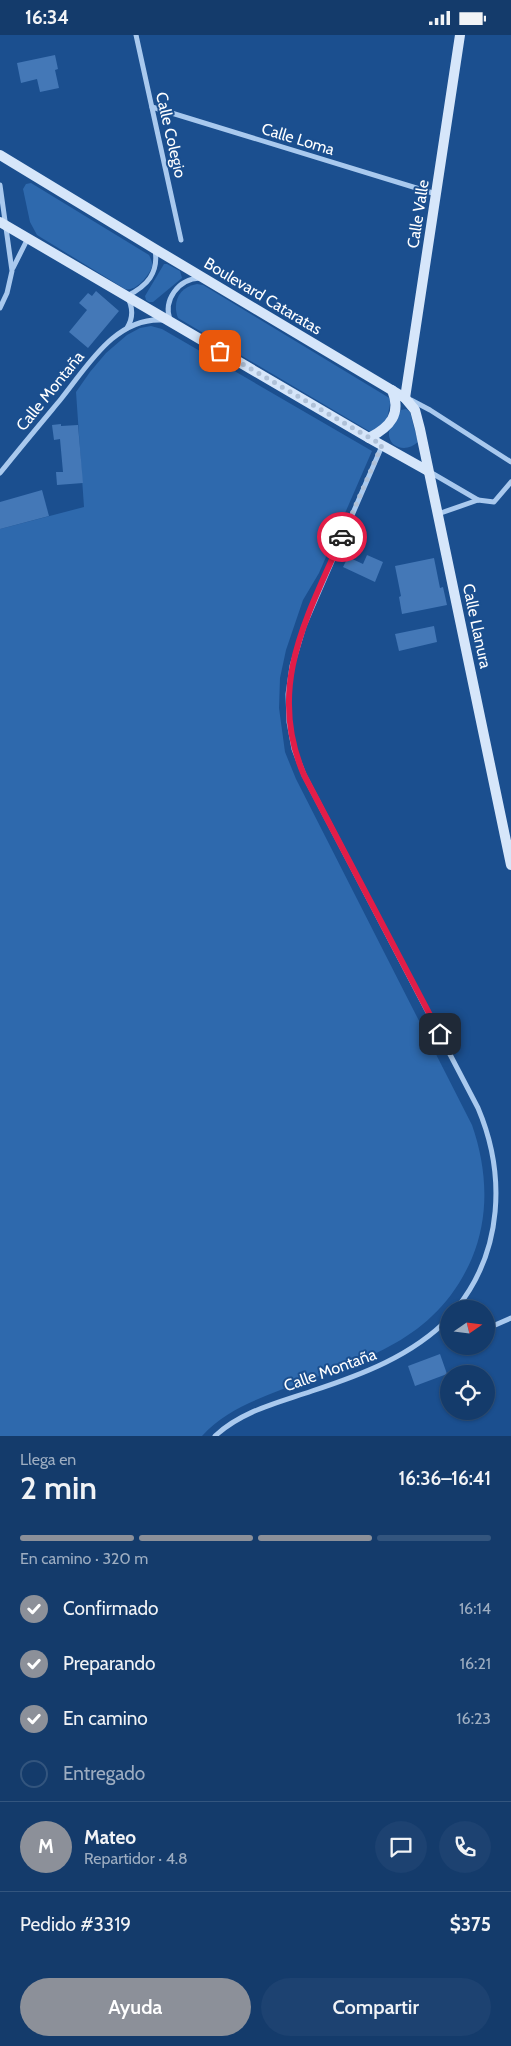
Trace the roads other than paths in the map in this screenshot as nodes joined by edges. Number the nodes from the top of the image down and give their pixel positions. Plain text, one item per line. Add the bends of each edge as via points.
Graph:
1 (136, 35) edge
2 (460, 35) edge
3 (152, 107) junction
4 (0, 155) edge
5 (0, 185) edge
6 (437, 195) junction
7 (3, 224) edge
8 (28, 238) junction
9 (182, 240) dead end
10 (155, 249) junction
11 (12, 271) junction
12 (203, 278) junction
13 (127, 296) junction
14 (0, 308) edge
15 (170, 321) junction
16 (125, 330) junction
17 (392, 390) junction
18 (405, 397) junction
19 (370, 439) junction
20 (382, 445) junction
21 (511, 461) edge
22 (428, 471) junction
23 (0, 473) edge
24 (511, 482) edge
25 (478, 500) junction
26 (437, 514) junction
27 (511, 865) edge
28 (462, 1300) edge
29 (511, 1318) edge
30 (495, 1325) edge
31 (440, 1327) edge
32 (215, 1436) edge

1 - 3 street, Calle Colegio
2 - 6 street, Calle Valle
3 - 6 street, Calle Loma
3 - 9 street, Calle Colegio
4 - 10 street, Boulevard Cataratas
5 - 7 street
6 - 18 street, Calle Valle
7 - 8 street
7 - 11 street
8 - 11 street
8 - 13 street
10 - 12 street, Boulevard Cataratas
10 - 13 street via 156,264 151,278
11 - 14 street
12 - 15 street via 189,280 172,294 168,307
12 - 17 street, Boulevard Cataratas
13 - 15 street
13 - 16 street via 132,315
15 - 16 street, Calle Montaña via 146,321
15 - 19 street
16 - 23 street, Calle Montaña via 92,358
17 - 18 street, Boulevard Cataratas
17 - 19 street via 395,409 391,422
18 - 21 street, Boulevard Cataratas
18 - 22 street, Calle Llanura via 415,410
19 - 20 street
20 - 22 street
20 - 28 street via 304,625 290,680 288,715 294,749 304,775 474,1100 489,1137 497,1190 494,1226 478,1275
22 - 25 street
22 - 26 street, Calle Llanura
24 - 25 street via 494,502
25 - 26 street
26 - 27 street, Calle Llanura
29 - 30 street
31 - 32 street, Calle Montaña via 391,1360 332,1385 262,1408 233,1421

